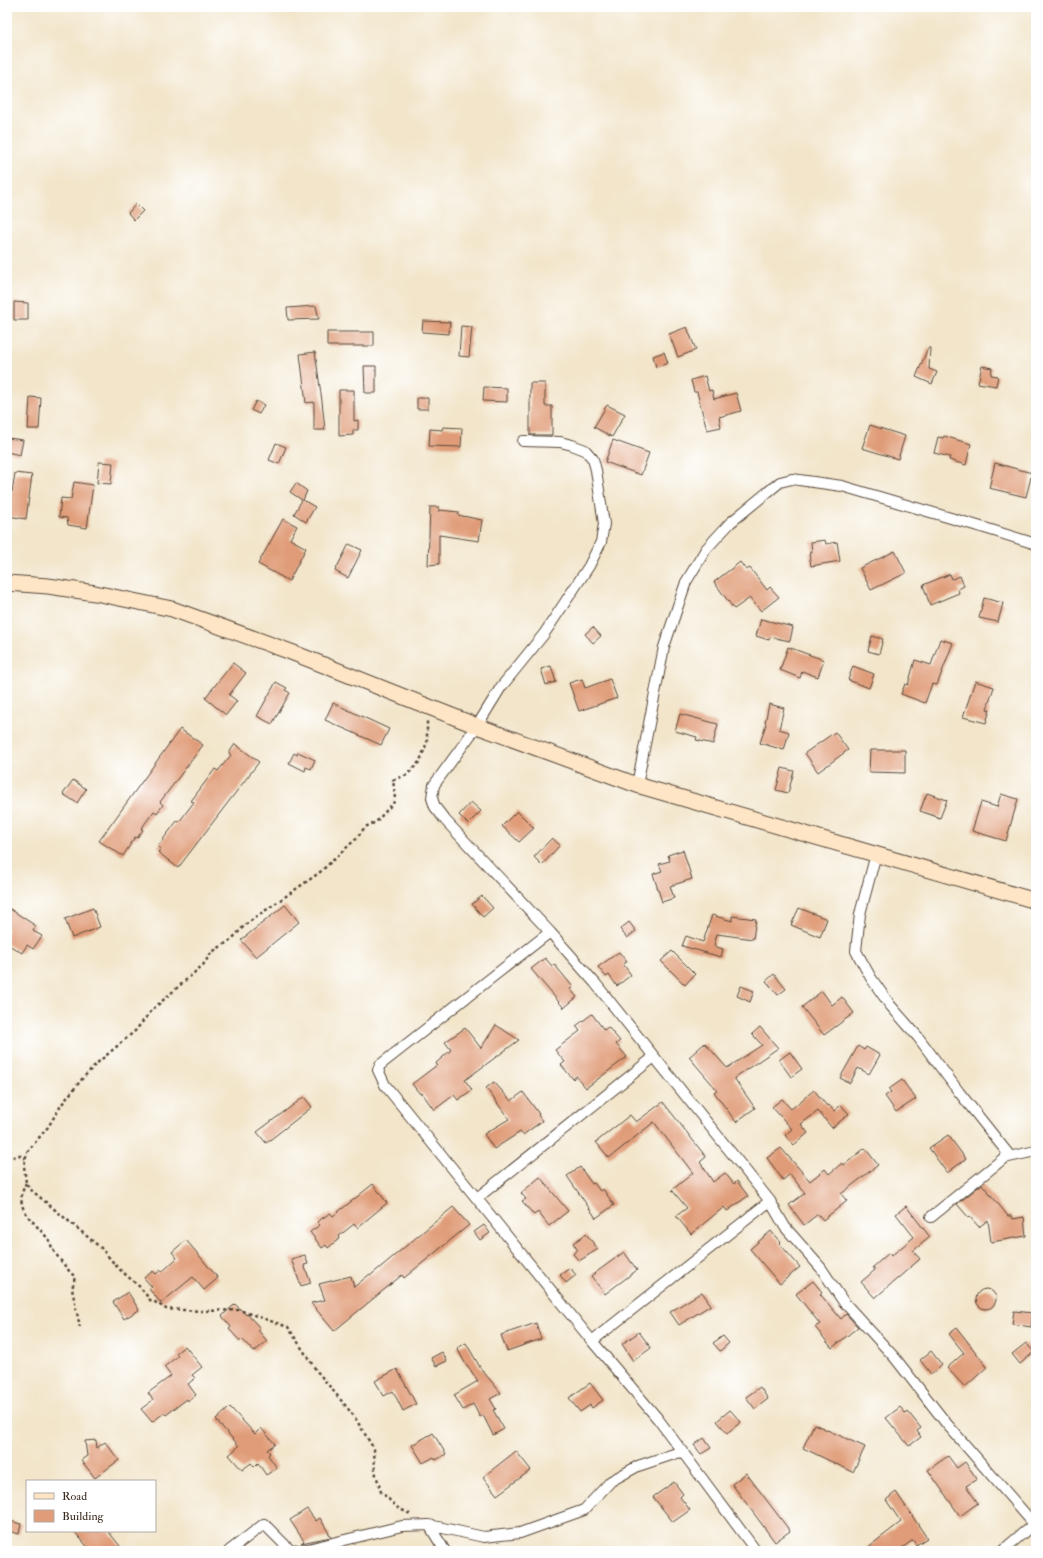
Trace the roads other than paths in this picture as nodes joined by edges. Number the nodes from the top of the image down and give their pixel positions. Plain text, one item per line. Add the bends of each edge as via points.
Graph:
1 (523, 441) dead end
2 (1036, 544) edge
3 (7, 583) edge
4 (477, 726) junction
5 (636, 785) junction
6 (876, 854) junction
7 (1036, 900) edge
8 (550, 932) junction
9 (654, 1057) junction
10 (1036, 1151) edge
11 (1010, 1156) junction
12 (477, 1198) junction
13 (770, 1201) junction
14 (931, 1218) dead end
15 (592, 1341) junction
16 (683, 1452) junction
17 (1035, 1523) edge
18 (429, 1525) junction
19 (229, 1551) edge
20 (292, 1551) edge
21 (445, 1551) edge
22 (756, 1551) edge
23 (1002, 1551) edge

1 - 4 street via 560,442 585,450 593,459 604,524 603,533 585,572 544,634 501,687
2 - 5 street via 842,486 792,479 780,482 730,523 711,543 686,582 664,647
3 - 4 street via 95,593 172,609 291,652
4 - 5 street
4 - 8 street via 434,785 432,798 445,820
5 - 6 street
6 - 7 street
6 - 11 street via 860,914 856,951 886,999
8 - 9 street
8 - 12 street via 380,1065 378,1070 385,1085
9 - 12 street
9 - 13 street
10 - 11 street
11 - 14 street via 1004,1158
12 - 15 street
13 - 15 street
13 - 17 street via 785,1227 821,1268 843,1301 895,1358 946,1423
15 - 16 street
16 - 18 street via 638,1466 611,1482 584,1510 520,1533 484,1537
16 - 22 street
17 - 23 street
18 - 20 street via 402,1526
18 - 21 street
19 - 20 street via 264,1524

